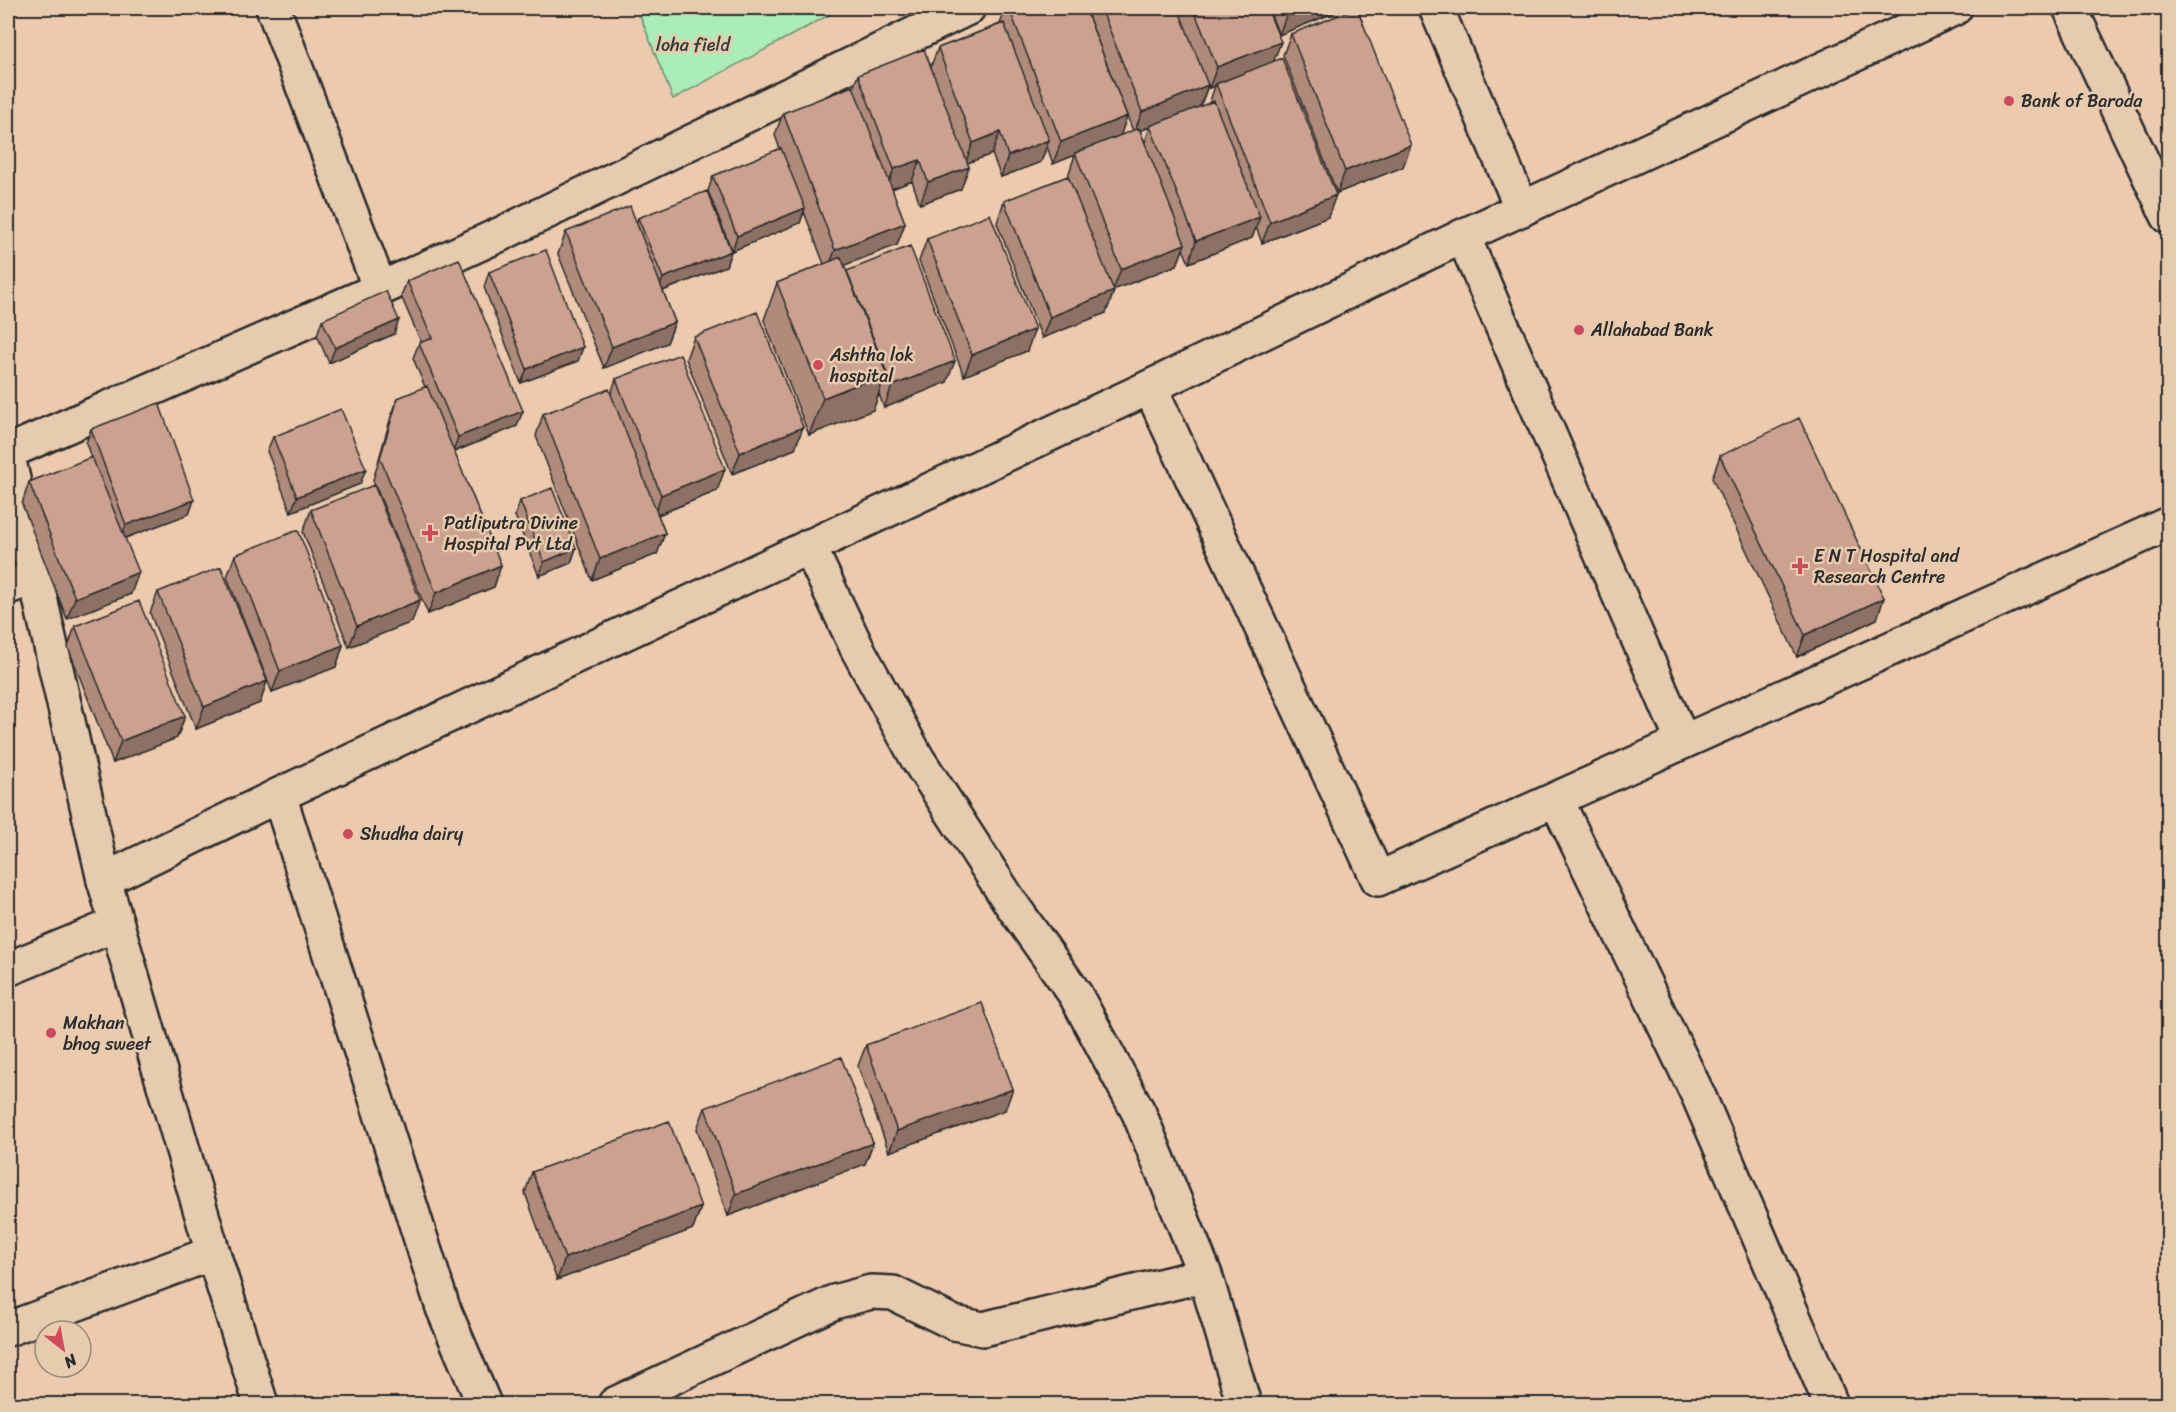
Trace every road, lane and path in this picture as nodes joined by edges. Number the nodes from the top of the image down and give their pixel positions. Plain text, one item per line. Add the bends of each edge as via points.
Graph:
1 (273, 8) edge
2 (968, 8) edge
3 (1436, 8) edge
4 (1955, 8) edge
5 (2070, 8) edge
6 (1522, 209) junction
7 (2169, 216) edge
8 (1463, 236) junction
9 (380, 289) junction
10 (1150, 387) junction
11 (8, 455) edge
12 (2169, 524) edge
13 (809, 546) junction
14 (21, 583) edge
15 (1683, 742) junction
16 (279, 795) junction
17 (1556, 799) junction
18 (104, 880) junction
19 (117, 924) junction
20 (8, 969) edge
21 (213, 1253) junction
22 (1205, 1275) junction
23 (8, 1329) edge
24 (261, 1404) edge
25 (484, 1404) edge
26 (615, 1404) edge
27 (1244, 1404) edge
28 (1832, 1404) edge

1 - 9 street
2 - 9 street
3 - 6 street
4 - 6 street
5 - 7 street
6 - 8 street
8 - 10 street
8 - 15 street
9 - 11 street
10 - 13 street
10 - 17 street via 1378,879
11 - 14 street
12 - 15 street
13 - 16 street
13 - 22 street via 857,648 917,758 1075,994 1139,1113
14 - 18 street
15 - 17 street
16 - 18 street
16 - 25 street via 443,1308
17 - 28 street via 1699,1097
18 - 19 street
19 - 20 street
19 - 21 street
21 - 23 street
21 - 24 street
22 - 26 street via 983,1329 954,1323 893,1293 871,1292 834,1302
22 - 27 street

